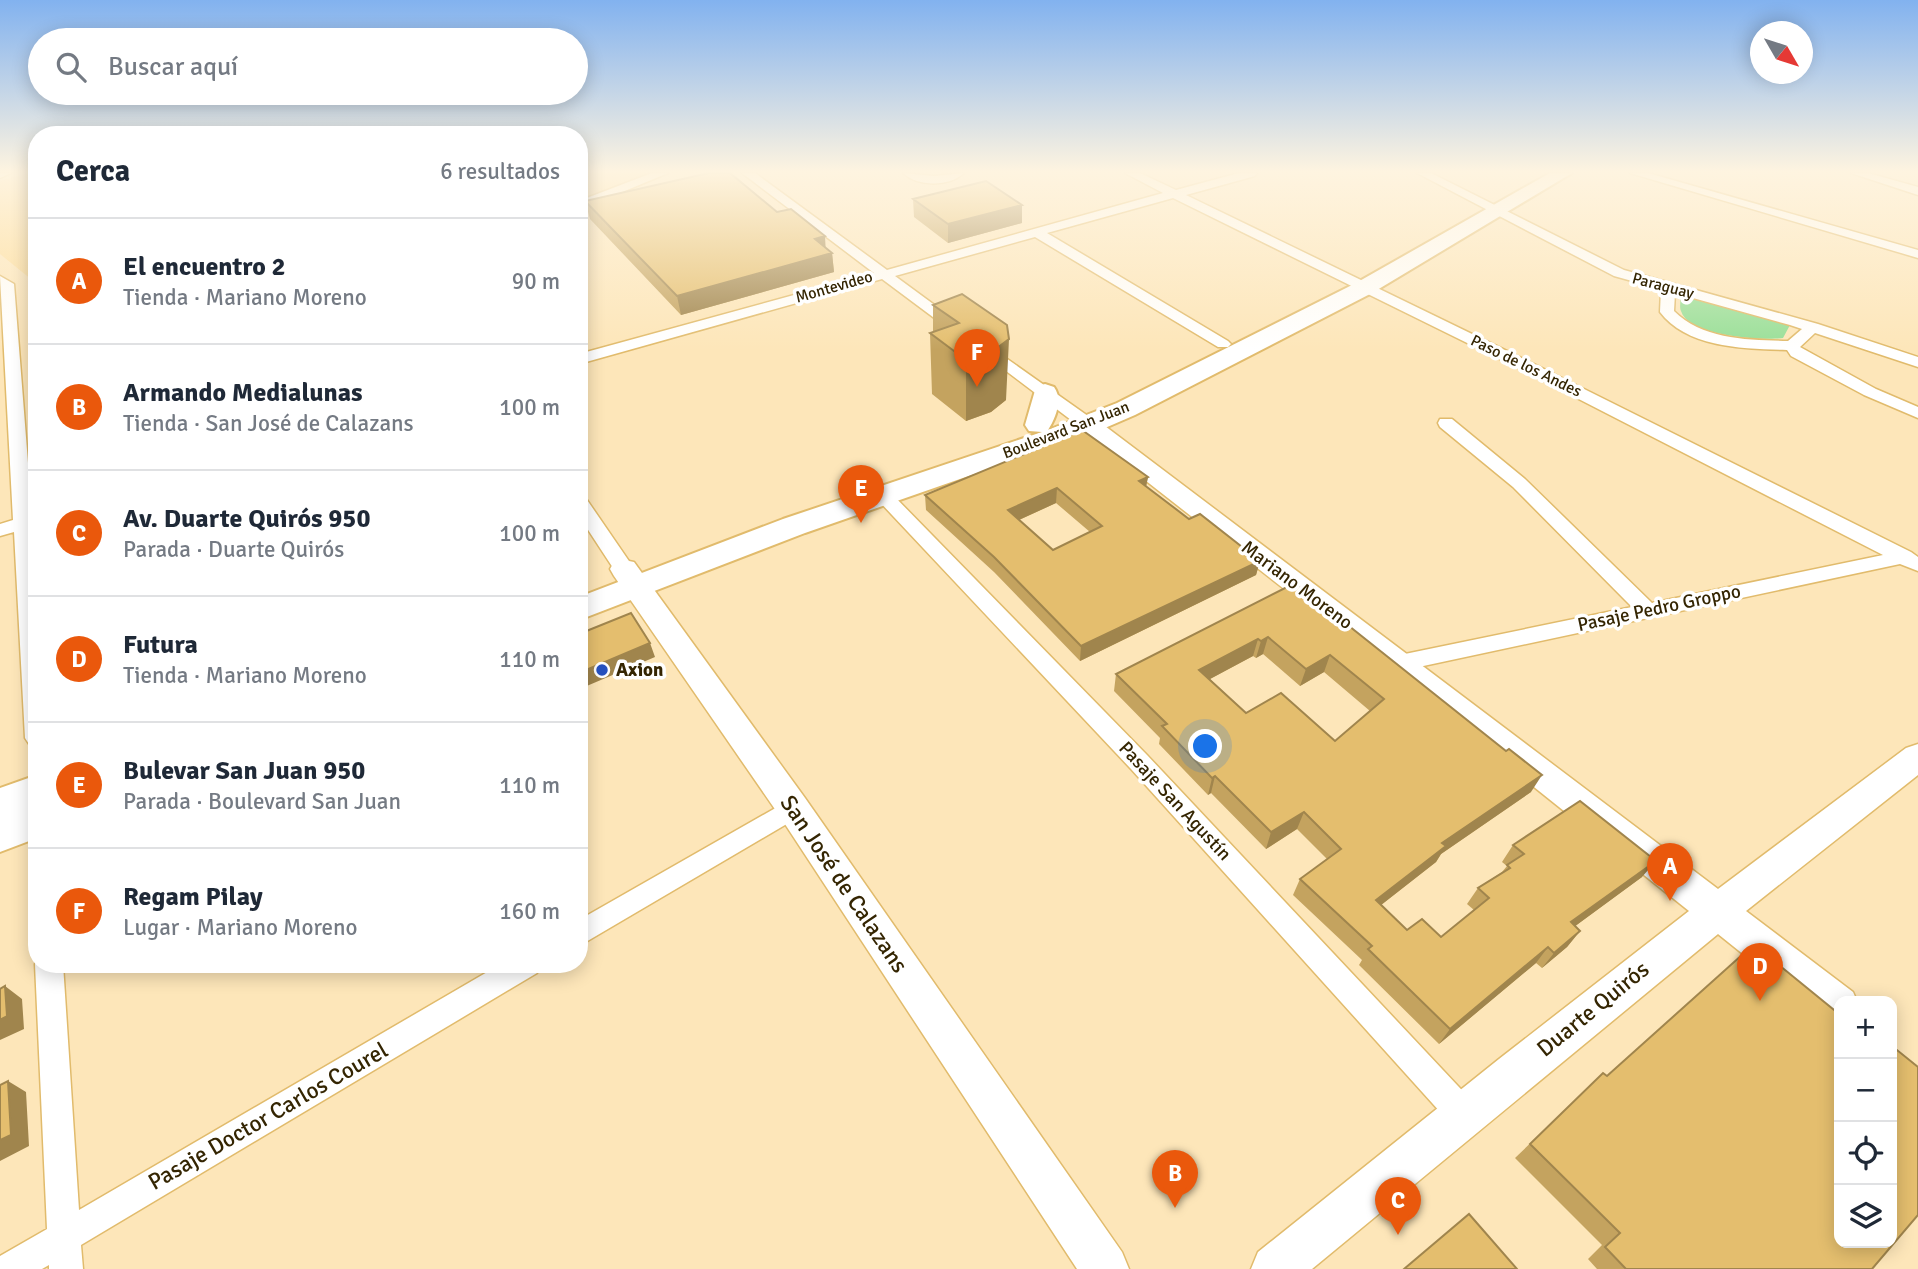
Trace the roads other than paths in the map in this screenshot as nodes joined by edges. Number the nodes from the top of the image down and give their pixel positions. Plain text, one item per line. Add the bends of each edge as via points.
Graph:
1 (828, 232) edge
2 (1034, 232) joint
3 (1249, 232) edge
4 (1446, 232) edge
5 (1537, 232) edge
6 (1842, 232) edge
7 (1918, 254) edge
8 (883, 273) junction
9 (2, 280) edge
10 (1355, 284) junction
11 (1668, 288) junction
12 (1812, 327) junction
13 (1223, 344) junction
14 (1792, 346) junction
15 (588, 356) edge
16 (1918, 362) edge
17 (1045, 392) junction
18 (1918, 413) edge
19 (1081, 419) junction
20 (1446, 423) dead end
21 (1038, 425) junction
22 (883, 495) junction
23 (28, 500) edge
24 (588, 514) edge
25 (28, 522) edge
26 (0, 530) edge
27 (1912, 560) edge
28 (630, 578) junction
29 (588, 585) edge
30 (588, 604) edge
31 (1647, 610) junction
32 (1400, 663) junction
33 (1918, 757) edge
34 (28, 793) edge
35 (0, 804) edge
36 (793, 808) junction
37 (28, 824) edge
38 (0, 835) edge
39 (1716, 910) junction
40 (588, 929) edge
41 (49, 973) edge
42 (512, 973) edge
43 (1834, 1002) edge
44 (1462, 1113) junction
45 (63, 1236) junction
46 (10, 1269) edge
47 (66, 1269) edge
48 (1105, 1269) edge
49 (1275, 1269) edge

1 - 8 street, Mariano Moreno
2 - 8 street, Montevideo
2 - 13 street
3 - 10 street, Paso de los Andes
4 - 10 main road, Boulevard San Juan
5 - 11 street, Paraguay via 1619,274
6 - 7 street
8 - 15 street, Montevideo
8 - 17 street, Mariano Moreno
9 - 23 street via 7,284
10 - 13 main road, Boulevard San Juan
10 - 19 main road, Boulevard San Juan via 1126,409
10 - 27 street, Paso de los Andes
11 - 12 street, Paraguay
11 - 14 street via 1667,312 1683,325 1731,341
12 - 14 street
12 - 16 street, Paraguay
13 - 19 main road, Boulevard San Juan via 1110,399
14 - 18 street via 1796,353
17 - 19 street, Mariano Moreno
17 - 21 main road
19 - 21 main road, Boulevard San Juan
19 - 22 main road, Boulevard San Juan
19 - 32 street, Mariano Moreno
20 - 31 street via 1519,483
21 - 28 main road, Boulevard San Juan via 841,491
22 - 28 main road, Boulevard San Juan
22 - 44 street, Pasaje San Agustín via 1139,762
24 - 28 street, San José de Calazans
25 - 26 street
27 - 31 street, Pasaje Pedro Groppo
28 - 29 main road, Boulevard San Juan
28 - 30 main road, Boulevard San Juan
28 - 36 street, San José de Calazans
31 - 32 street, Pasaje Pedro Groppo
32 - 39 street, Mariano Moreno
33 - 39 street, Duarte Quirós
34 - 35 main road
36 - 40 street
36 - 48 street, San José de Calazans
37 - 38 main road
39 - 43 street, Mariano Moreno
39 - 44 street, Duarte Quirós
41 - 45 street
42 - 45 street, Pasaje Doctor Carlos Courel
44 - 49 street, Duarte Quirós
45 - 46 street, Pasaje Doctor Carlos Courel
45 - 47 street

